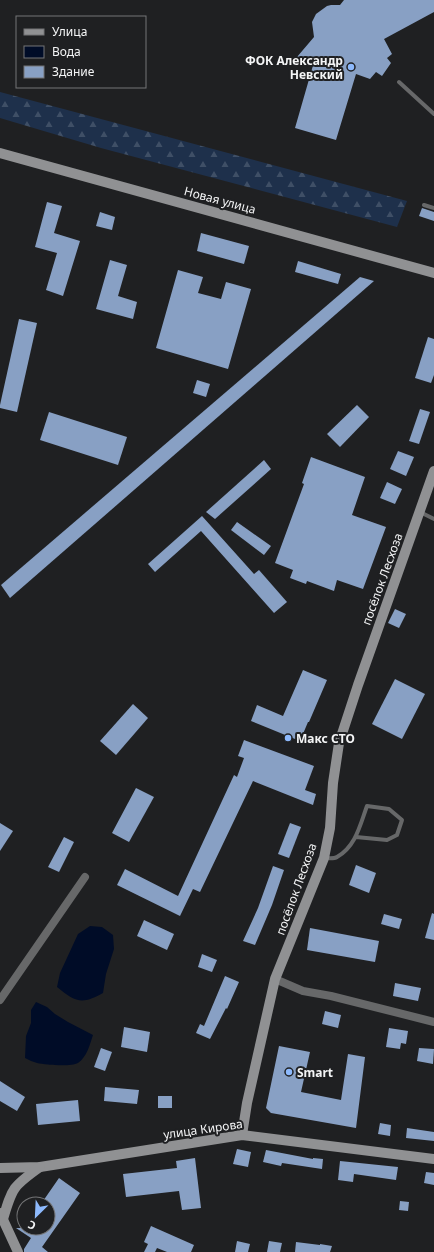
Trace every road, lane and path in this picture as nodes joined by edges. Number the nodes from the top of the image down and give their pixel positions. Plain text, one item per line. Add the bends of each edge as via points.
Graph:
1 (399, 82) dead end
2 (434, 114) edge
3 (0, 153) edge
4 (424, 205) dead end
5 (434, 208) edge
6 (434, 273) edge
7 (434, 471) edge
8 (420, 512) junction
9 (434, 519) edge
10 (356, 837) junction
11 (324, 858) junction
12 (85, 877) dead end
13 (275, 979) junction
14 (0, 1000) edge
15 (434, 1022) edge
16 (242, 1135) junction
17 (434, 1159) edge
18 (0, 1168) edge
19 (40, 1168) junction
20 (2, 1216) edge
21 (18, 1252) edge

1 - 2 lane
3 - 6 street, Новая улица
4 - 5 lane
7 - 8 street, посёлок Лесхоза
8 - 9 lane
8 - 11 street, посёлок Лесхоза via 339,743 330,828
10 - 10 lane via 367,806 389,809 402,820 397,835 387,840
10 - 11 lane via 355,841 336,858
11 - 13 street, посёлок Лесхоза
12 - 14 street
13 - 15 street via 303,991
13 - 16 street, посёлок Лесхоза
16 - 17 street, улица Кирова
16 - 19 street, улица Кирова
18 - 19 street, улица Кирова
19 - 20 street via 19,1182 10,1195
20 - 21 street

